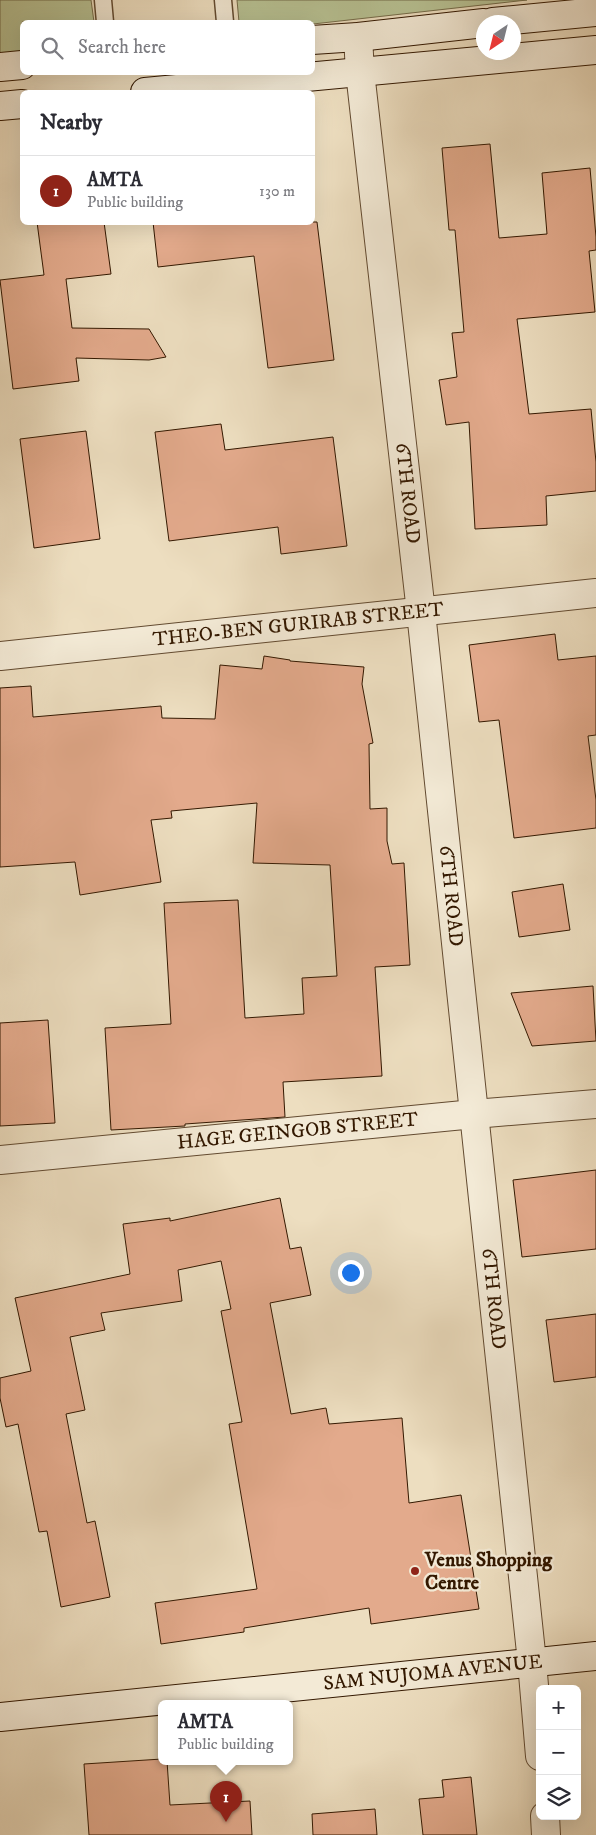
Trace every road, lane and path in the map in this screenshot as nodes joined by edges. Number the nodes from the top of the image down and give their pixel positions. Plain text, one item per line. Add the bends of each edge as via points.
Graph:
1 (103, 0) edge
2 (223, 0) edge
3 (596, 12) edge
4 (521, 19) edge
5 (105, 20) edge
6 (225, 20) edge
7 (476, 25) edge
8 (358, 37) junction
9 (315, 40) edge
10 (596, 50) edge
11 (20, 65) edge
12 (0, 67) edge
13 (360, 72) junction
14 (166, 90) edge
15 (20, 104) edge
16 (0, 106) edge
17 (596, 593) edge
18 (421, 612) junction
19 (0, 656) edge
20 (596, 1104) edge
21 (474, 1114) junction
22 (0, 1160) edge
23 (596, 1656) edge
24 (532, 1662) junction
25 (0, 1716) edge
26 (538, 1730) edge
27 (545, 1820) edge
28 (546, 1835) edge

1 - 5 lane
2 - 6 lane
3 - 4 street
7 - 8 street
8 - 9 street
8 - 13 street, 6TH ROAD
10 - 13 street
11 - 12 street
13 - 14 street
13 - 18 street, 6TH ROAD
15 - 16 street
17 - 18 street, THEO-BEN GURIRAB STREET
18 - 19 street, THEO-BEN GURIRAB STREET
18 - 21 street, 6TH ROAD
20 - 21 street, HAGE GEINGOB STREET
21 - 22 street, HAGE GEINGOB STREET
21 - 24 street, 6TH ROAD
23 - 24 street, SAM NUJOMA AVENUE
24 - 25 street, SAM NUJOMA AVENUE
24 - 26 street, 6TH ROAD
27 - 28 street

